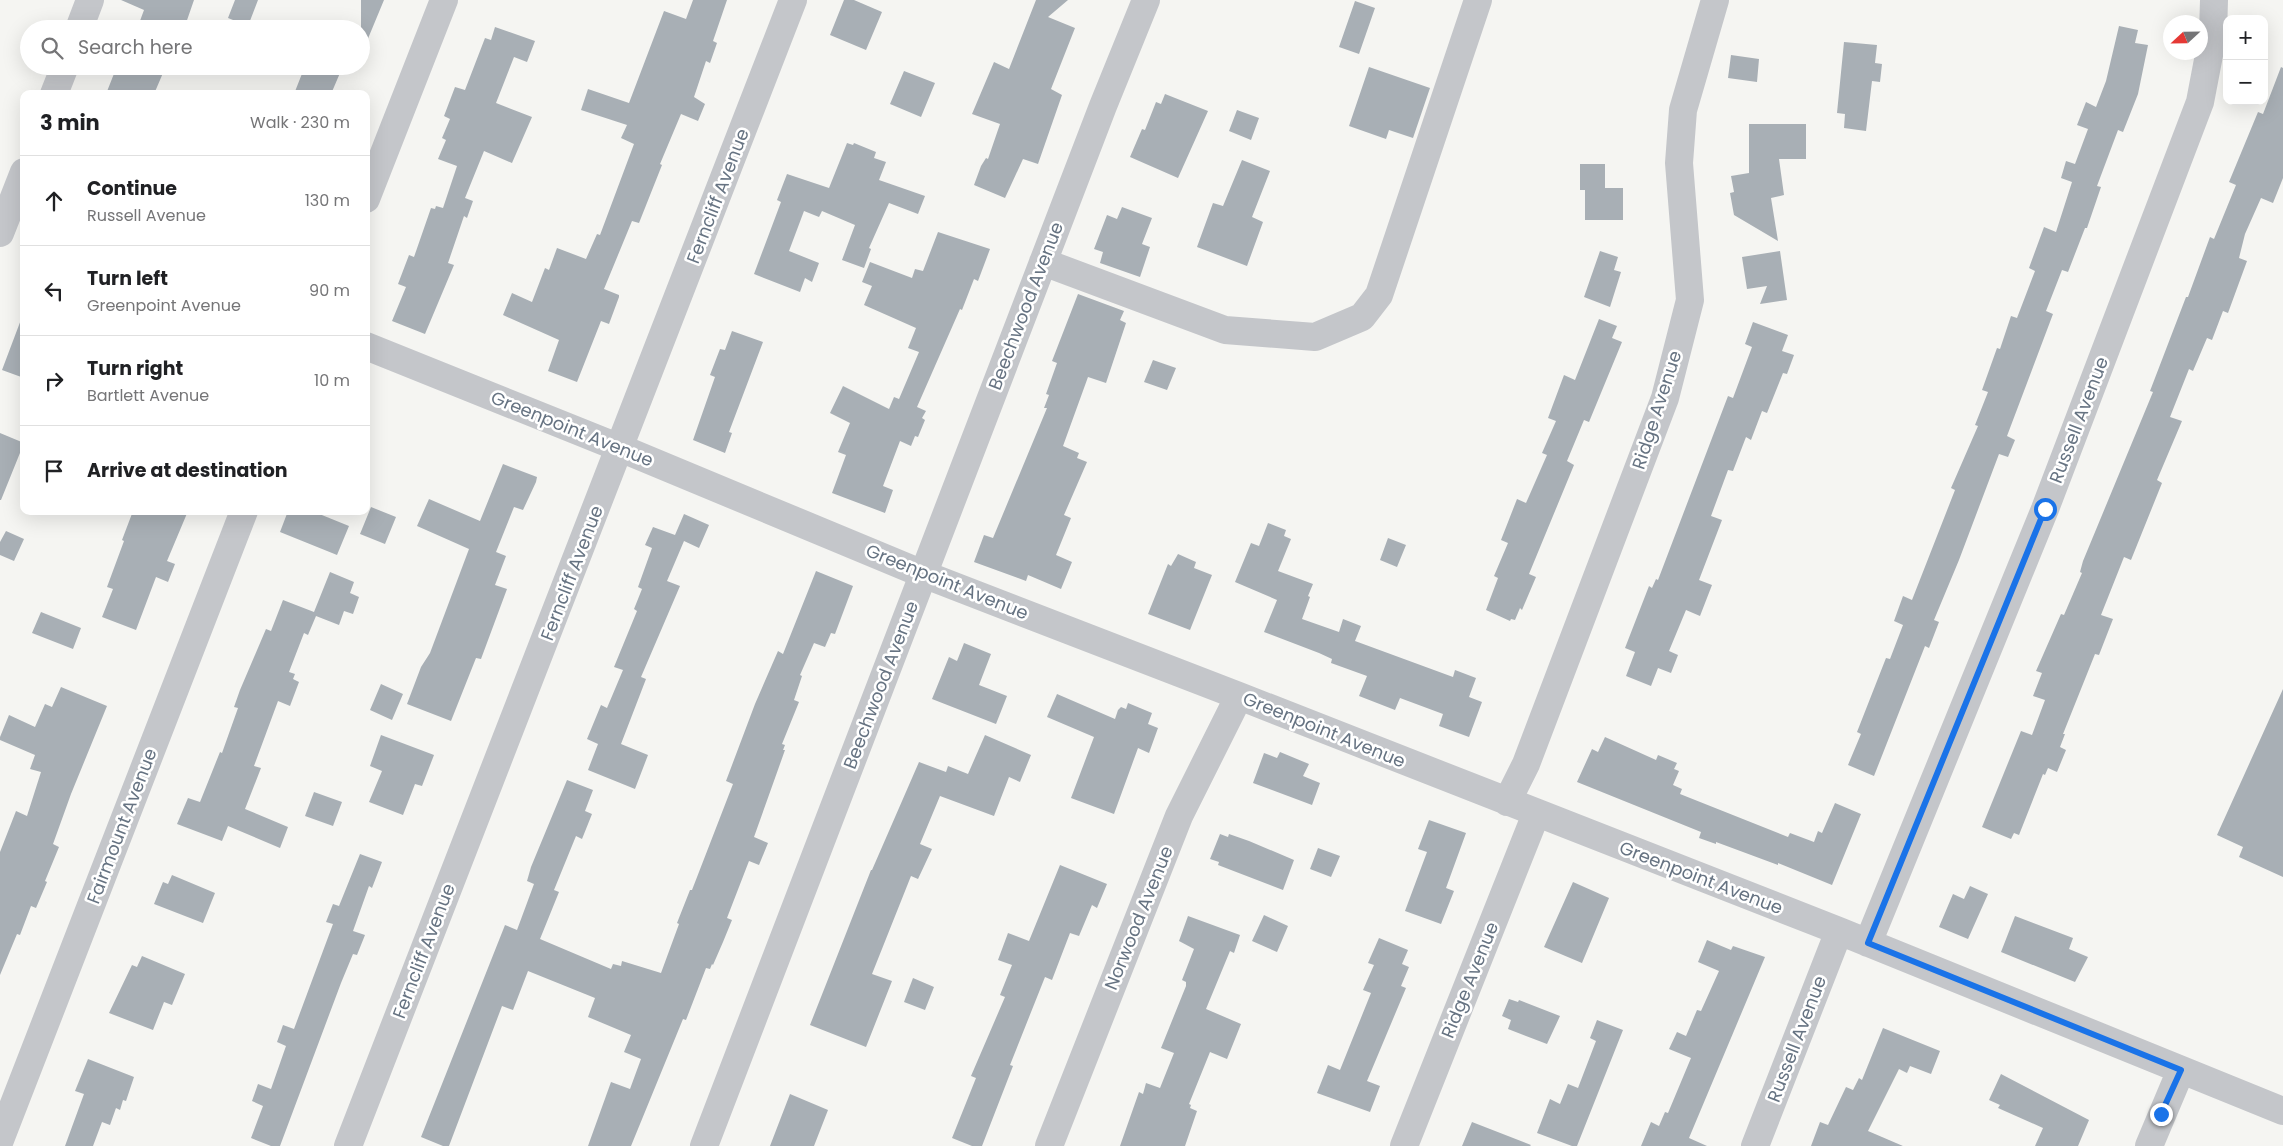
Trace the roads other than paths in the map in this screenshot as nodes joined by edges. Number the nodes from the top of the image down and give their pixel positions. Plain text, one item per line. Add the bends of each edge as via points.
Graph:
1 (90, 0) edge
2 (444, 0) edge
3 (793, 0) edge
4 (1146, 0) edge
5 (1478, 0) edge
6 (1715, 0) edge
7 (2214, 0) edge
8 (82, 20) edge
9 (61, 75) edge
10 (56, 90) edge
11 (370, 189) edge
12 (20, 193) edge
13 (17, 209) edge
14 (0, 232) edge
15 (1043, 262) junction
16 (370, 348) edge
17 (620, 448) junction
18 (242, 515) edge
19 (923, 574) junction
20 (1239, 696) junction
21 (1507, 802) junction
22 (1536, 814) junction
23 (1839, 931) junction
24 (1868, 943) junction
25 (2181, 1070) junction
26 (2283, 1111) edge
27 (0, 1140) edge
28 (348, 1146) edge
29 (704, 1146) edge
30 (1049, 1146) edge
31 (1404, 1146) edge
32 (1755, 1146) edge
33 (2149, 1146) edge

1 - 8 street
2 - 11 street
3 - 17 street, Ferncliff Avenue
4 - 15 street, Beechwood Avenue
5 - 15 street via 1380,296 1362,317 1315,337 1225,330
6 - 21 street, Ridge Avenue via 1683,110 1679,163 1690,300 1665,398 1526,764
7 - 24 street, Russell Avenue via 2213,34 2200,102 2045,509
9 - 10 street
12 - 13 street
13 - 14 street
15 - 19 street, Beechwood Avenue
16 - 17 street, Greenpoint Avenue
17 - 19 street, Greenpoint Avenue
17 - 28 street, Ferncliff Avenue
18 - 27 street, Fairmount Avenue
19 - 20 street, Greenpoint Avenue
19 - 29 street, Beechwood Avenue
20 - 21 street, Greenpoint Avenue
20 - 30 street, Norwood Avenue via 1179,816
21 - 22 street, Greenpoint Avenue
22 - 23 street, Greenpoint Avenue
22 - 31 street, Ridge Avenue
23 - 24 street, Greenpoint Avenue
23 - 32 street, Russell Avenue
24 - 25 street, Greenpoint Avenue
25 - 26 street, Greenpoint Avenue
25 - 33 street

